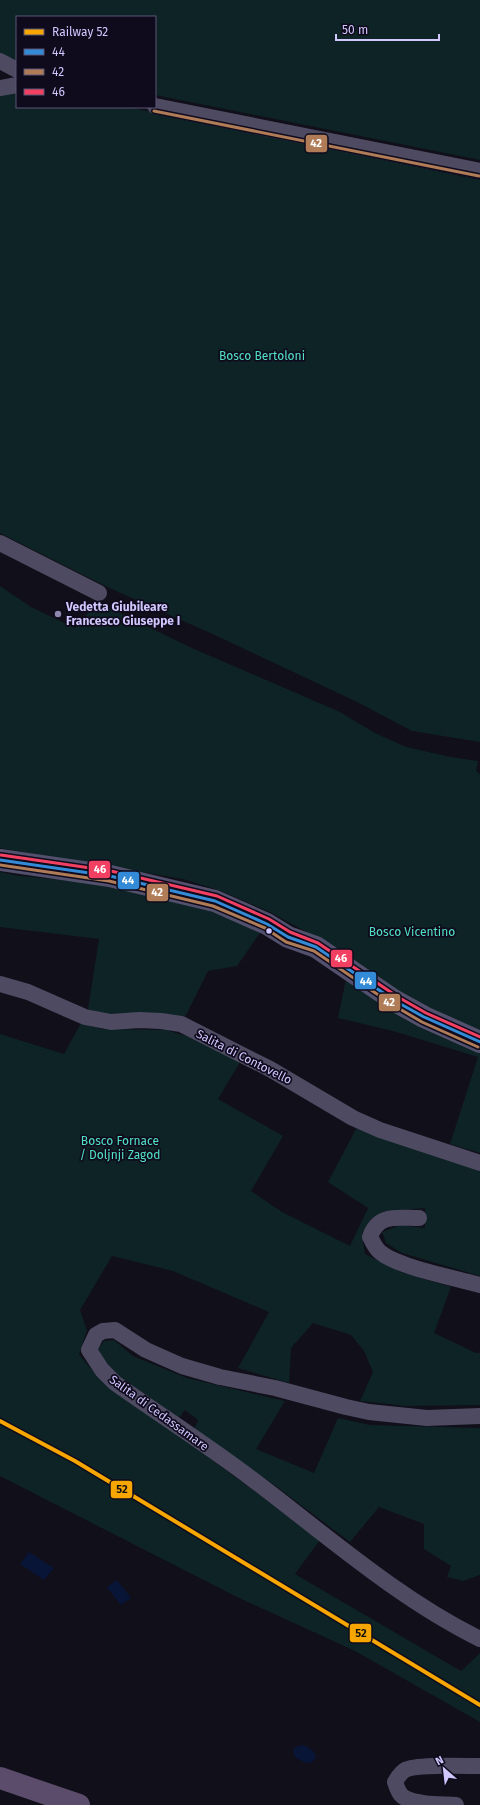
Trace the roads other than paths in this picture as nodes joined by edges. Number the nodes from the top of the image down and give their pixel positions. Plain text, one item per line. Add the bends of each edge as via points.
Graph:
1 (0, 61) edge
2 (16, 69) edge
3 (16, 86) edge
4 (0, 88) edge
5 (156, 106) edge
6 (480, 171) edge
7 (0, 543) edge
8 (99, 593) dead end
9 (0, 860) edge
10 (0, 984) edge
11 (480, 1042) edge
12 (480, 1163) edge
13 (419, 1218) dead end
14 (480, 1284) edge
15 (480, 1416) edge
16 (480, 1639) edge
17 (480, 1766) edge
18 (0, 1778) edge
19 (78, 1805) edge
20 (456, 1805) edge

1 - 2 street
3 - 4 street
5 - 6 street
7 - 8 street
9 - 11 main road via 110,876 216,901 260,920 288,937 316,947 395,1001 431,1021
10 - 12 street, Salita di Contovello via 28,992 85,1017 111,1022 146,1020 181,1024 270,1068 353,1118 380,1130
13 - 14 street via 381,1220 374,1226 370,1237 380,1252 391,1259
15 - 16 street, Salita di Cedassamare via 427,1418 346,1407 182,1366 146,1350 115,1330 103,1331 96,1335 89,1350 102,1370 115,1383 250,1477 400,1590
17 - 20 street via 418,1767 405,1769 398,1775 398,1791 405,1798
18 - 19 main road

